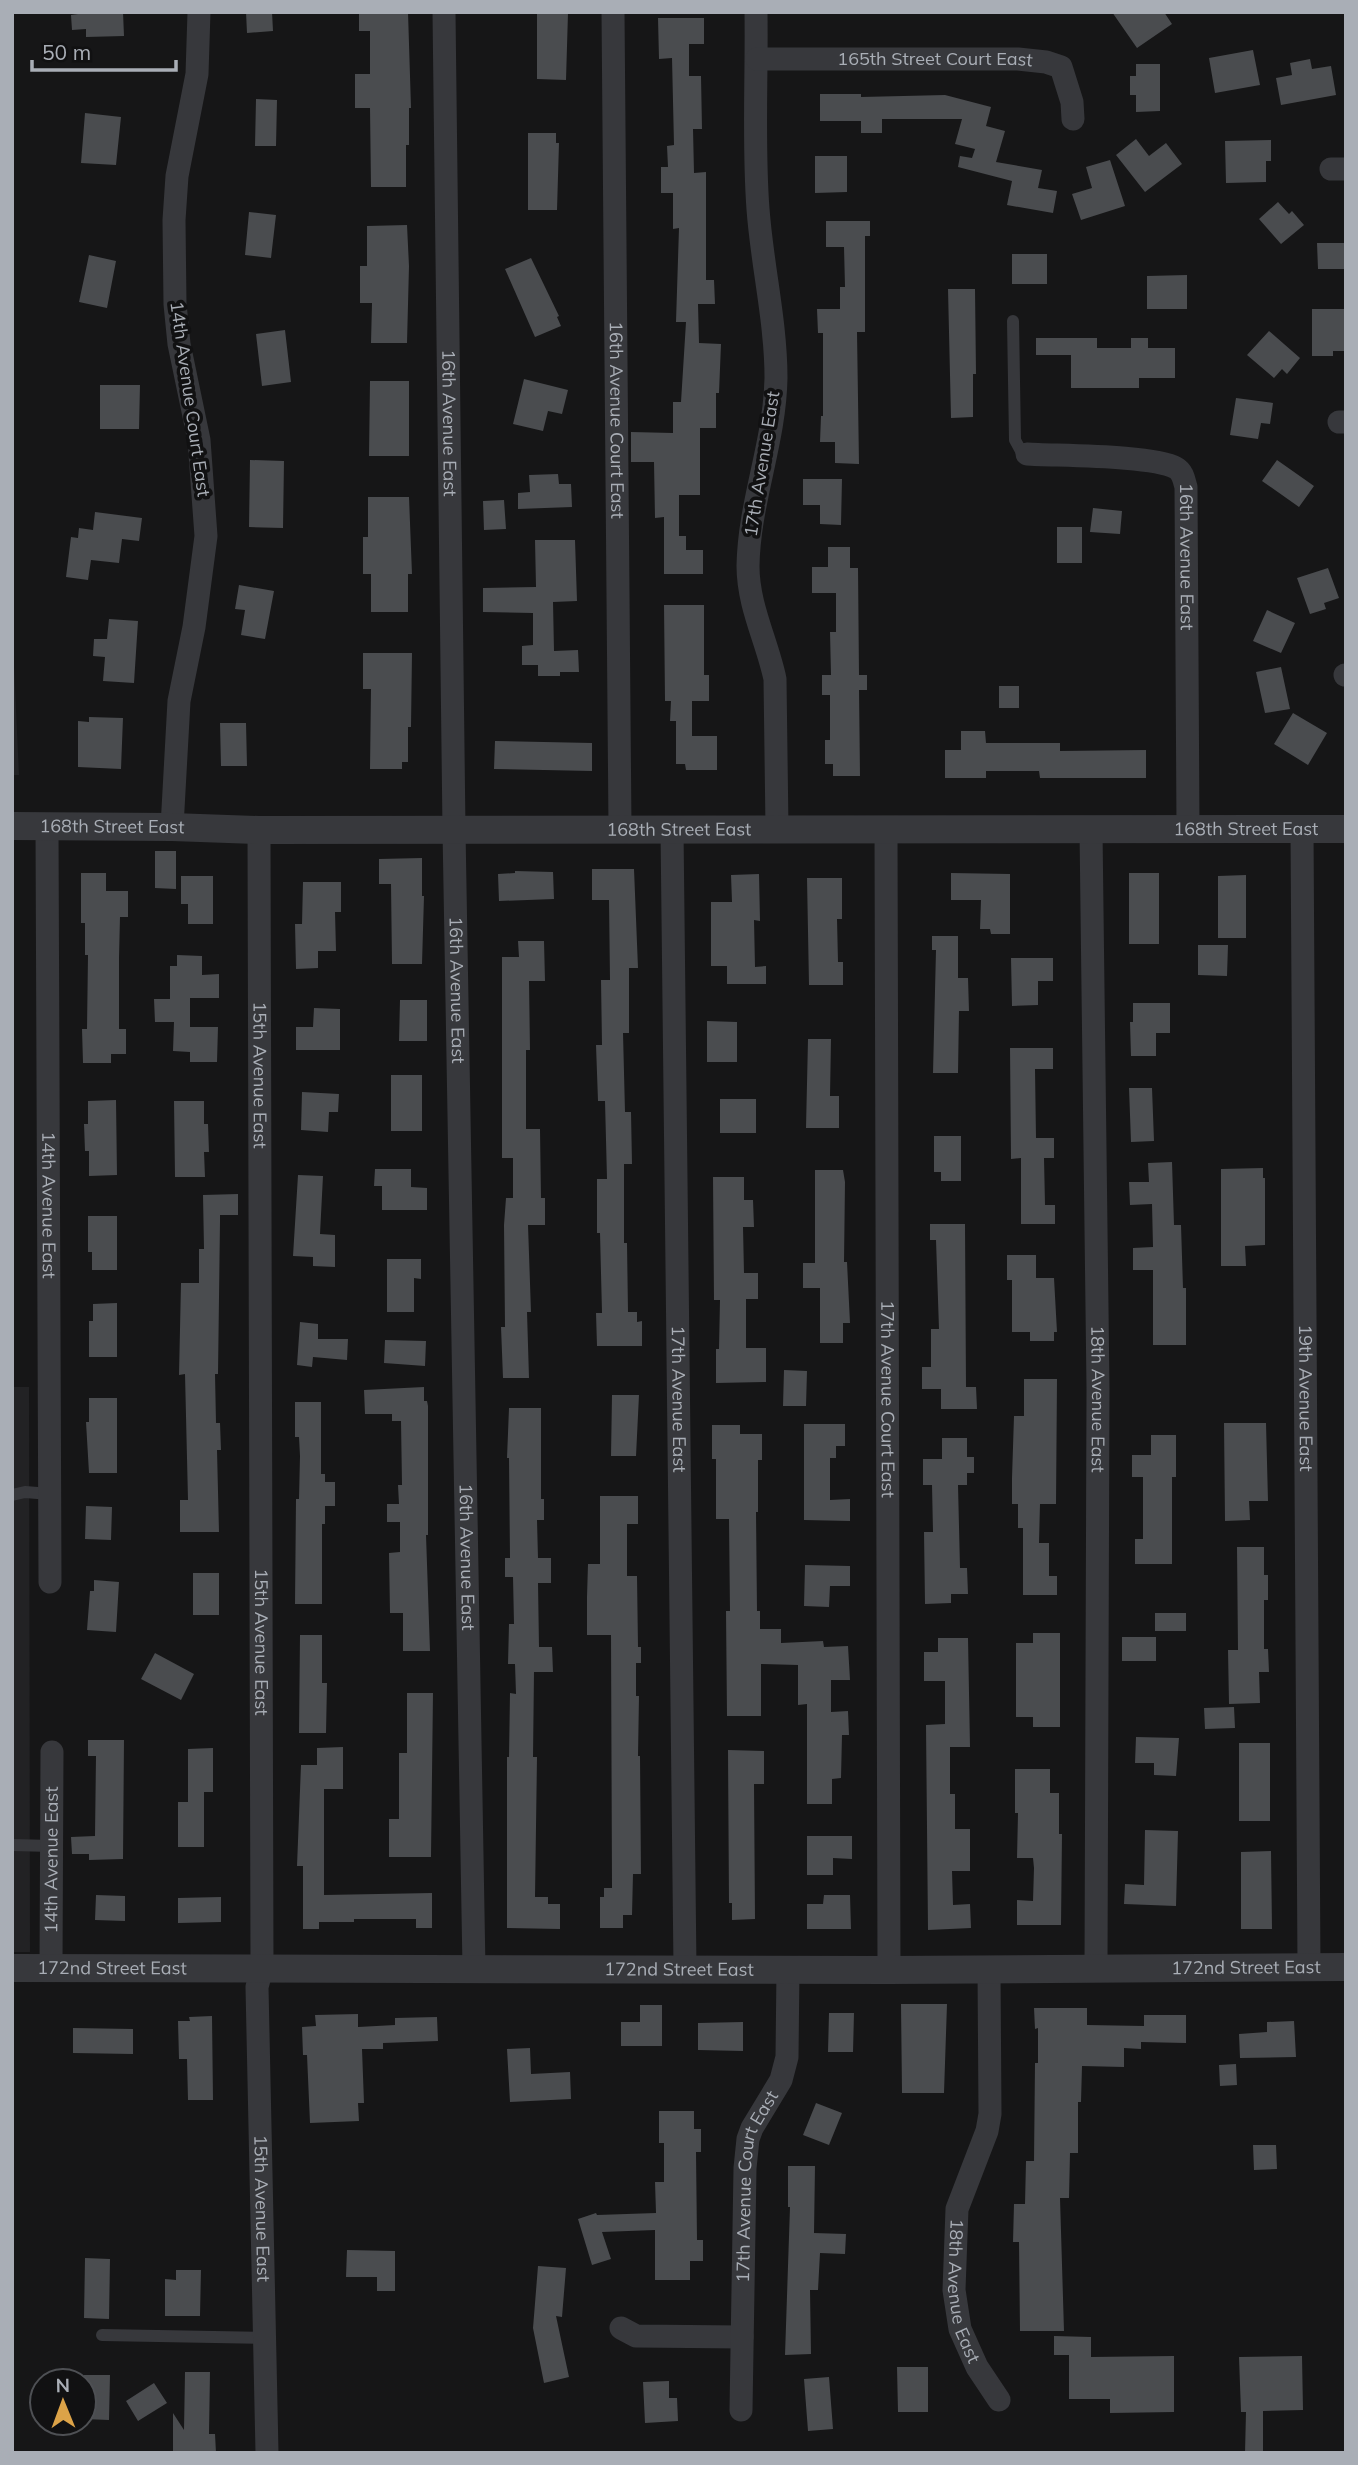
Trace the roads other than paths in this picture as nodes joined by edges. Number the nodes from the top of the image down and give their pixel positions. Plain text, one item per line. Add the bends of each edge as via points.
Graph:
1 (199, 12) edge
2 (444, 12) edge
3 (613, 12) edge
4 (756, 12) edge
5 (757, 60) junction
6 (1073, 119) dead end
7 (1013, 321) dead end
8 (1027, 454) joint
9 (12, 826) edge
10 (47, 827) junction
11 (172, 827) junction
12 (620, 828) junction
13 (1188, 828) junction
14 (1302, 828) junction
15 (777, 829) junction
16 (886, 829) junction
17 (1346, 829) edge
18 (259, 830) junction
19 (454, 830) junction
20 (672, 830) junction
21 (1091, 830) junction
22 (50, 1494) junction
23 (12, 1495) edge
24 (50, 1582) dead end
25 (52, 1752) dead end
26 (12, 1845) edge
27 (52, 1846) junction
28 (1309, 1967) junction
29 (1346, 1967) edge
30 (12, 1968) edge
31 (51, 1968) junction
32 (262, 1968) junction
33 (685, 1968) junction
34 (1097, 1968) junction
35 (474, 1969) junction
36 (788, 1969) junction
37 (989, 1969) junction
38 (889, 1970) junction
39 (621, 2328) dead end
40 (102, 2335) dead end
41 (742, 2337) junction
42 (265, 2338) junction
43 (999, 2400) dead end
44 (741, 2410) dead end
45 (267, 2453) edge

1 - 11 street, 14th Avenue Court East via 197,74 177,176 175,304 200,440 206,536 179,701
2 - 19 street, 16th Avenue East
3 - 12 street, 16th Avenue Court East
4 - 5 street, 17th Avenue East
5 - 6 street, 165th Street Court East via 1046,62 1061,67
5 - 15 street, 17th Avenue East via 758,210 776,376 768,447 750,526 748,566 752,603 775,679
7 - 8 lane via 1015,440
8 - 13 street, 16th Avenue East via 1145,460 1183,474
9 - 10 street, 168th Street East
10 - 11 street, 168th Street East
10 - 22 street, 14th Avenue East
11 - 18 street, 168th Street East
12 - 19 street, 168th Street East
12 - 20 street, 168th Street East
13 - 14 street, 168th Street East
13 - 21 street, 168th Street East
14 - 17 street, 168th Street East
14 - 28 street, 19th Avenue East
15 - 16 street, 168th Street East
15 - 20 street, 168th Street East
16 - 21 street, 168th Street East
16 - 38 street, 17th Avenue Court East
18 - 19 street, 168th Street East
18 - 32 street, 15th Avenue East
19 - 35 street, 16th Avenue East
20 - 33 street, 17th Avenue East
21 - 34 street, 18th Avenue East via 1098,1388
22 - 23 lane
22 - 24 street, 14th Avenue East
25 - 27 street, 14th Avenue East
26 - 27 lane
27 - 31 street, 14th Avenue East
28 - 29 street, 172nd Street East
28 - 34 street, 172nd Street East
30 - 31 street, 172nd Street East
31 - 32 street, 172nd Street East
32 - 35 street, 172nd Street East
32 - 42 street, 15th Avenue East via 257,1987
33 - 35 street, 172nd Street East
33 - 36 street, 172nd Street East
34 - 37 street, 172nd Street East
36 - 38 street, 172nd Street East
36 - 41 street, 17th Avenue Court East via 787,2057 781,2080 748,2139
37 - 38 street, 172nd Street East
37 - 43 street, 18th Avenue East via 990,2114 957,2209 954,2290 960,2329
39 - 41 street via 636,2336
40 - 42 lane
41 - 44 street, 17th Avenue Court East
42 - 45 street, 15th Avenue East

